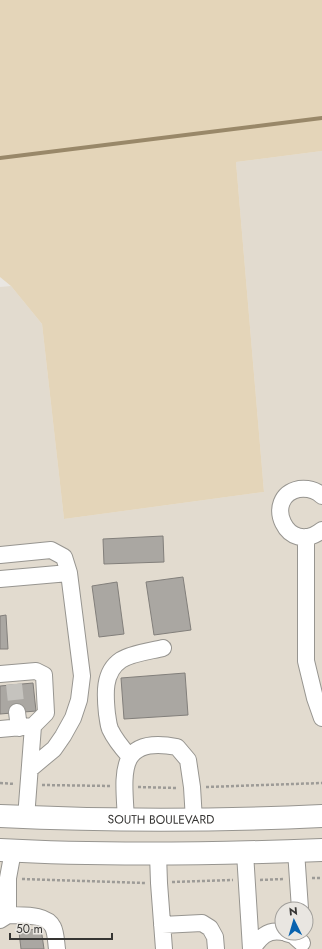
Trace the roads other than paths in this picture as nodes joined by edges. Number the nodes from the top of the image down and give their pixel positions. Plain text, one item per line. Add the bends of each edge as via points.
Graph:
1 (322, 496) edge
2 (322, 530) edge
3 (306, 537) junction
4 (0, 555) edge
5 (69, 573) junction
6 (0, 579) edge
7 (163, 648) dead end
8 (9, 677) edge
9 (18, 712) tunnel mouth
10 (322, 718) edge
11 (26, 727) junction
12 (0, 729) edge
13 (130, 757) junction
14 (30, 769) junction
15 (0, 816) edge
16 (322, 816) edge
17 (26, 818) junction
18 (126, 820) junction
19 (194, 820) junction
20 (322, 843) edge
21 (4, 848) edge
22 (322, 850) edge
23 (296, 851) junction
24 (266, 852) junction
25 (245, 853) junction
26 (158, 854) junction
27 (299, 901) edge
28 (4, 918) edge
29 (162, 925) junction
30 (274, 932) edge
31 (57, 949) edge
32 (164, 949) edge
33 (216, 949) edge
34 (252, 949) edge

1 - 3 lane via 304,488 289,494 281,506 280,514 286,529 291,534
2 - 3 lane
3 - 10 lane via 306,661
4 - 5 lane via 51,550 64,557
5 - 6 lane
5 - 14 lane via 82,676 79,700 63,736 54,748
7 - 13 lane via 121,660 112,670 106,683 109,727 118,744
8 - 11 lane via 36,671 44,675 46,713
9 - 11 lane
11 - 12 lane
11 - 14 lane
13 - 18 lane via 125,769
13 - 19 lane via 141,747 161,744 177,747 188,760
14 - 17 lane
15 - 17 highway, SOUTH BOULEVARD
16 - 19 highway, SOUTH BOULEVARD
17 - 18 highway, SOUTH BOULEVARD
17 - 21 highway
18 - 19 highway, SOUTH BOULEVARD
20 - 24 highway
21 - 26 highway
21 - 28 lane via 8,878
22 - 23 highway
23 - 24 highway
23 - 27 lane
24 - 25 highway
25 - 26 highway
25 - 34 lane
26 - 29 lane
28 - 31 lane via 46,919 53,927
29 - 32 lane
29 - 33 lane via 202,923 210,928 215,937
30 - 34 lane via 260,938

